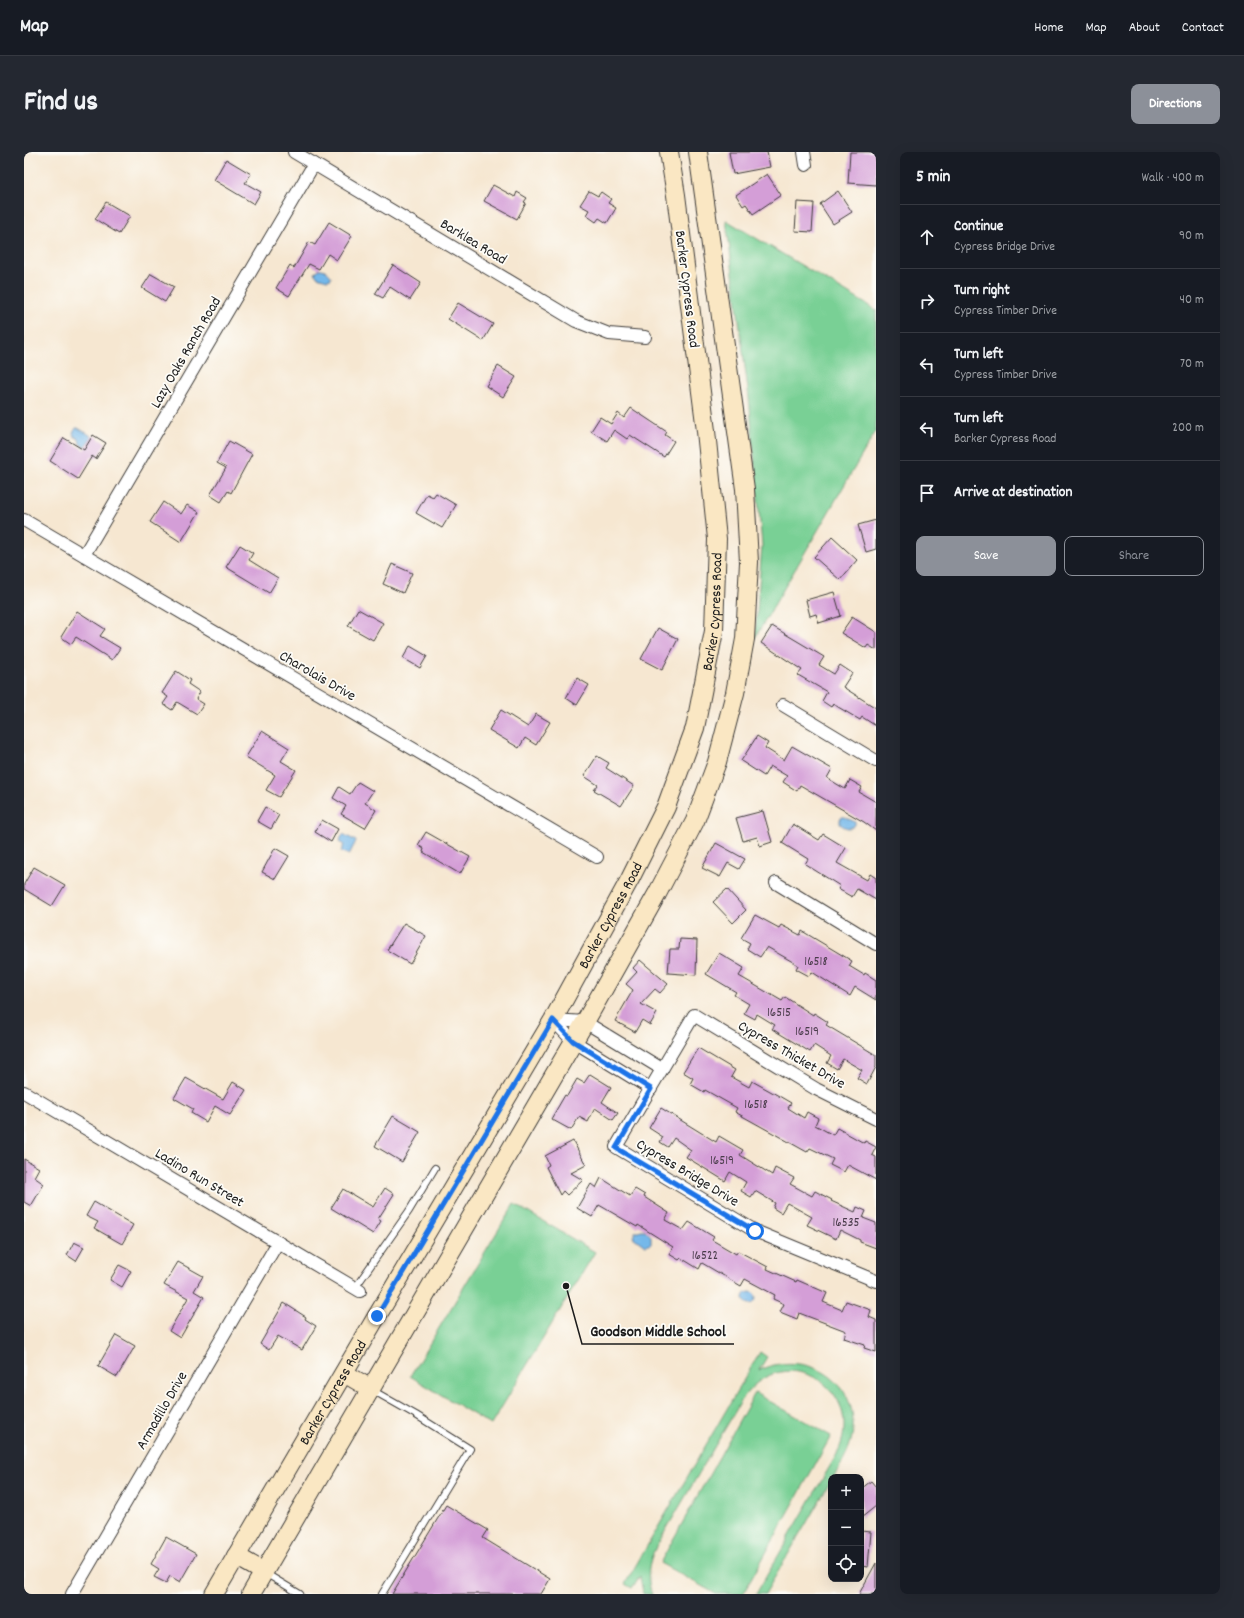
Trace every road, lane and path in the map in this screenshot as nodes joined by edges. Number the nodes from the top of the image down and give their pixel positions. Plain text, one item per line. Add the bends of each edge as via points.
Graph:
1 (294, 152) edge
2 (669, 152) edge
3 (698, 152) edge
4 (804, 152) edge
5 (314, 164) junction
6 (806, 165) dead end
7 (645, 337) dead end
8 (24, 520) edge
9 (84, 555) junction
10 (783, 705) dead end
11 (876, 761) edge
12 (597, 857) dead end
13 (776, 883) dead end
14 (876, 944) edge
15 (553, 1020) junction
16 (585, 1022) junction
17 (573, 1041) junction
18 (662, 1069) junction
19 (651, 1089) junction
20 (24, 1092) edge
21 (876, 1119) edge
22 (435, 1168) dead end
23 (278, 1242) junction
24 (876, 1281) edge
25 (357, 1289) joint
26 (344, 1373) junction
27 (371, 1389) junction
28 (236, 1556) junction
29 (264, 1572) junction
30 (72, 1594) edge
31 (214, 1594) edge
32 (251, 1594) edge
33 (300, 1594) edge
34 (382, 1594) edge

1 - 5 street, Barklea Road
2 - 15 main road, Barker Cypress Road via 705,424 717,539 714,631 695,728 666,807
3 - 16 main road, Barker Cypress Road via 745,489 749,562 745,639 735,693 717,762 695,821
4 - 6 street
5 - 7 street, Barklea Road via 576,321 609,334
5 - 9 street, Lazy Oaks Ranch Road
8 - 9 street, Charolais Drive
9 - 12 street, Charolais Drive
10 - 11 street
13 - 14 street
15 - 16 street
15 - 17 street
15 - 26 main road, Barker Cypress Road
16 - 17 main road, Barker Cypress Road
16 - 18 street
17 - 19 street
17 - 27 main road, Barker Cypress Road
18 - 19 street
18 - 21 street, Cypress Thicket Drive via 694,1015 816,1089
19 - 24 street, Cypress Bridge Drive via 616,1148 755,1231
20 - 23 street, Ladino Run Street
22 - 25 lane
23 - 25 street, Ladino Run Street
23 - 30 street, Armadillo Drive
26 - 27 main road
26 - 28 main road, Barker Cypress Road
27 - 29 main road, Barker Cypress Road
27 - 34 lane via 470,1449
28 - 29 main road
28 - 31 main road, Barker Cypress Road
29 - 32 main road, Barker Cypress Road
29 - 33 lane

